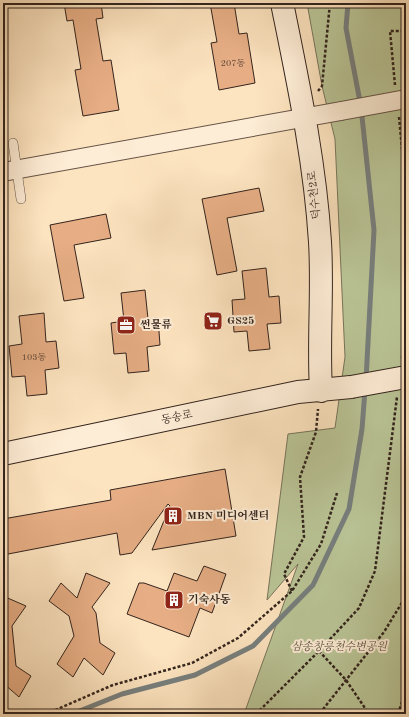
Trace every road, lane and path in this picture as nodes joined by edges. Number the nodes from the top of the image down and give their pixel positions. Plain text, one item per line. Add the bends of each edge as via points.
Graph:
1 (282, 3) edge
2 (330, 3) edge
3 (318, 92) dead end
4 (406, 99) edge
5 (305, 117) junction
6 (13, 143) dead end
7 (10, 171) edge
8 (22, 199) dead end
9 (406, 313) edge
10 (402, 376) edge
11 (319, 400) junction
12 (3, 454) edge
13 (337, 493) dead end
14 (292, 591) junction
15 (406, 596) edge
16 (319, 651) junction
17 (346, 680) junction
18 (406, 690) edge
19 (46, 714) edge
20 (256, 714) edge
21 (321, 714) edge
22 (369, 714) edge
23 (398, 714) edge

1 - 5 main road, 덕수천2로
2 - 3 path via 322,86
4 - 5 street, bridge
5 - 7 street
5 - 11 main road, 덕수천2로 via 320,243
6 - 7 lane
7 - 8 lane
9 - 10 path
10 - 11 main road, 동송로, bridge via 351,387
10 - 16 path via 375,571 359,608
11 - 12 main road, 동송로 via 298,392
11 - 14 path via 316,432 300,477 304,537 284,574
13 - 14 path via 321,544
14 - 19 path via 238,638 192,663 113,685
15 - 17 path via 384,632
16 - 17 path
16 - 20 path
17 - 21 path
17 - 22 path
18 - 23 path

